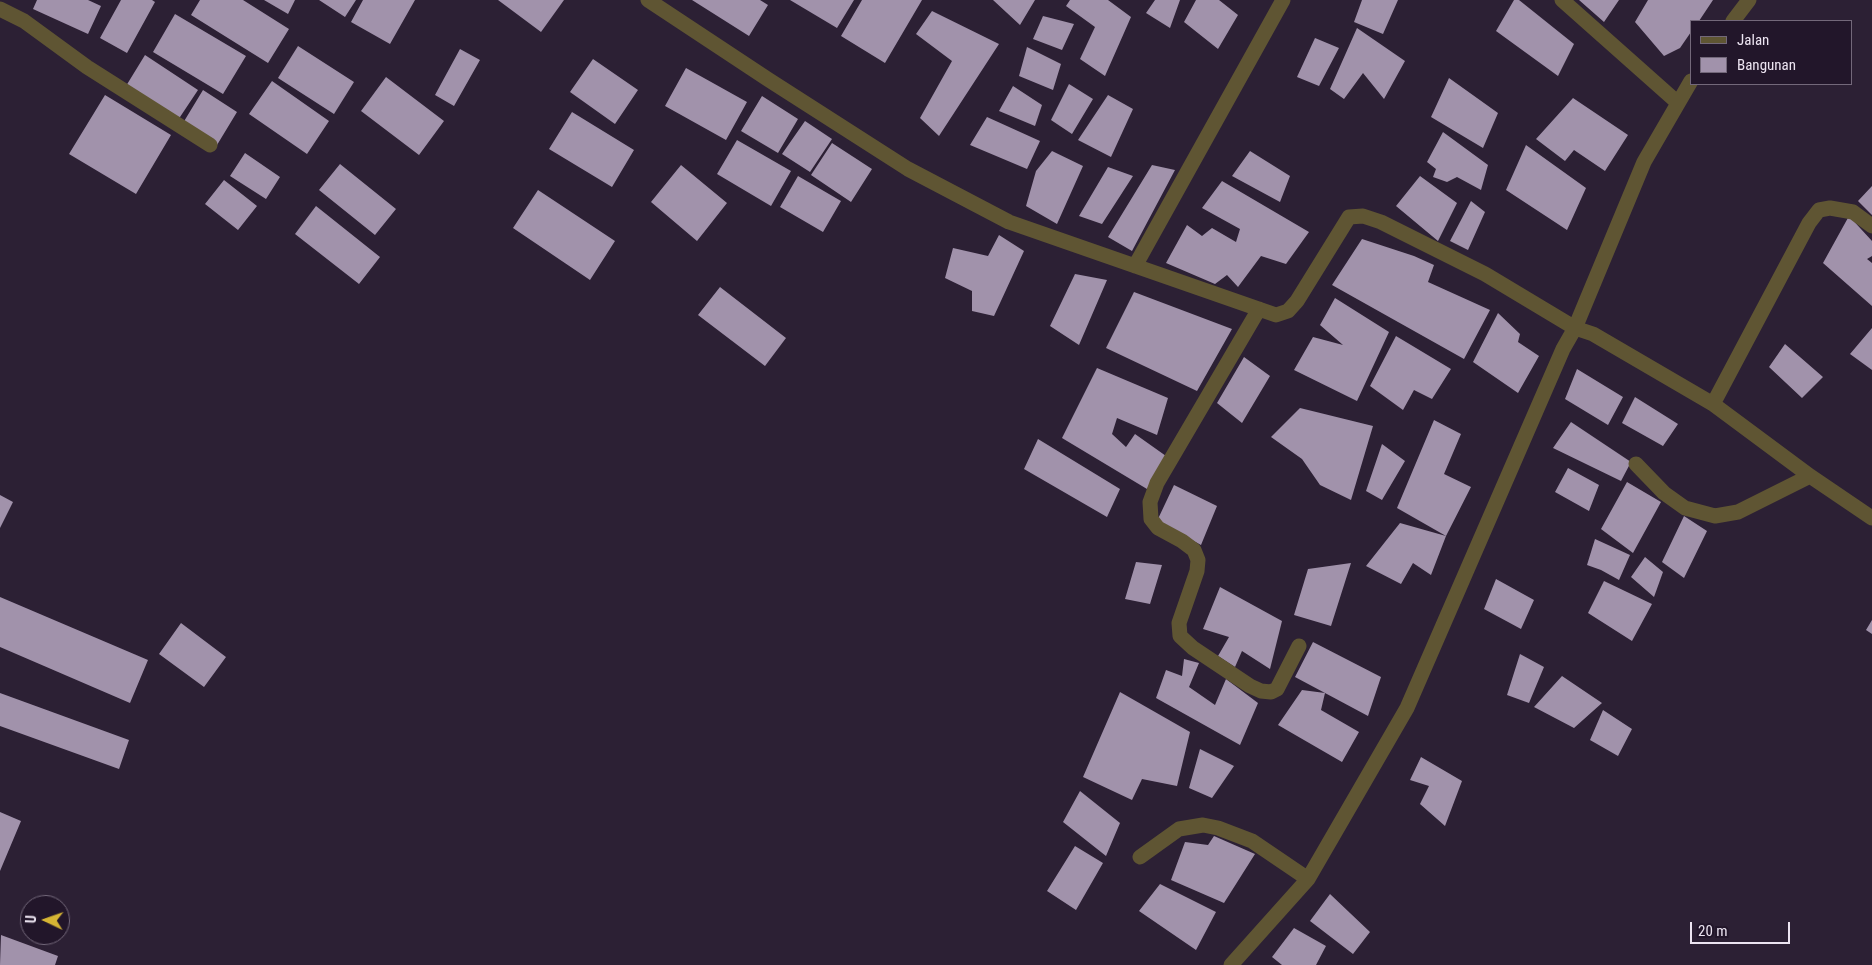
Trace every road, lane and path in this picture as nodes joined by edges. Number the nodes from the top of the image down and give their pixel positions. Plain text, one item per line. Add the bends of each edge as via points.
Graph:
1 (648, 0) edge
2 (1283, 0) edge
3 (1562, 0) edge
4 (1748, 0) edge
5 (667, 5) edge
6 (0, 9) edge
7 (1734, 20) edge
8 (1690, 83) edge
9 (1678, 103) junction
10 (210, 145) dead end
11 (1872, 226) edge
12 (1135, 266) junction
13 (1258, 309) junction
14 (1575, 328) junction
15 (1713, 404) junction
16 (1636, 464) dead end
17 (1810, 476) junction
18 (1872, 518) edge
19 (1300, 646) dead end
20 (1140, 857) dead end
21 (1308, 879) junction
22 (1231, 965) edge

1 - 5 street
2 - 12 street
3 - 9 street
4 - 7 street
5 - 12 street via 769,80 908,169 1009,222
6 - 10 street via 24,21 87,67
8 - 9 street
9 - 14 street via 1644,162
11 - 15 street via 1854,212 1842,208 1819,210 1809,223
12 - 13 street
13 - 14 street via 1276,315 1288,311 1349,217 1364,216 1485,274
13 - 19 street via 1157,483 1150,502 1151,518 1158,528 1194,550 1198,560 1178,623 1180,636 1193,648 1250,686 1271,692 1277,689
14 - 15 street via 1593,334
14 - 21 street via 1407,708
15 - 17 street
16 - 17 street via 1664,494 1685,508 1715,516 1738,512
17 - 18 street
20 - 21 street via 1179,829 1203,825 1252,841
21 - 22 street

